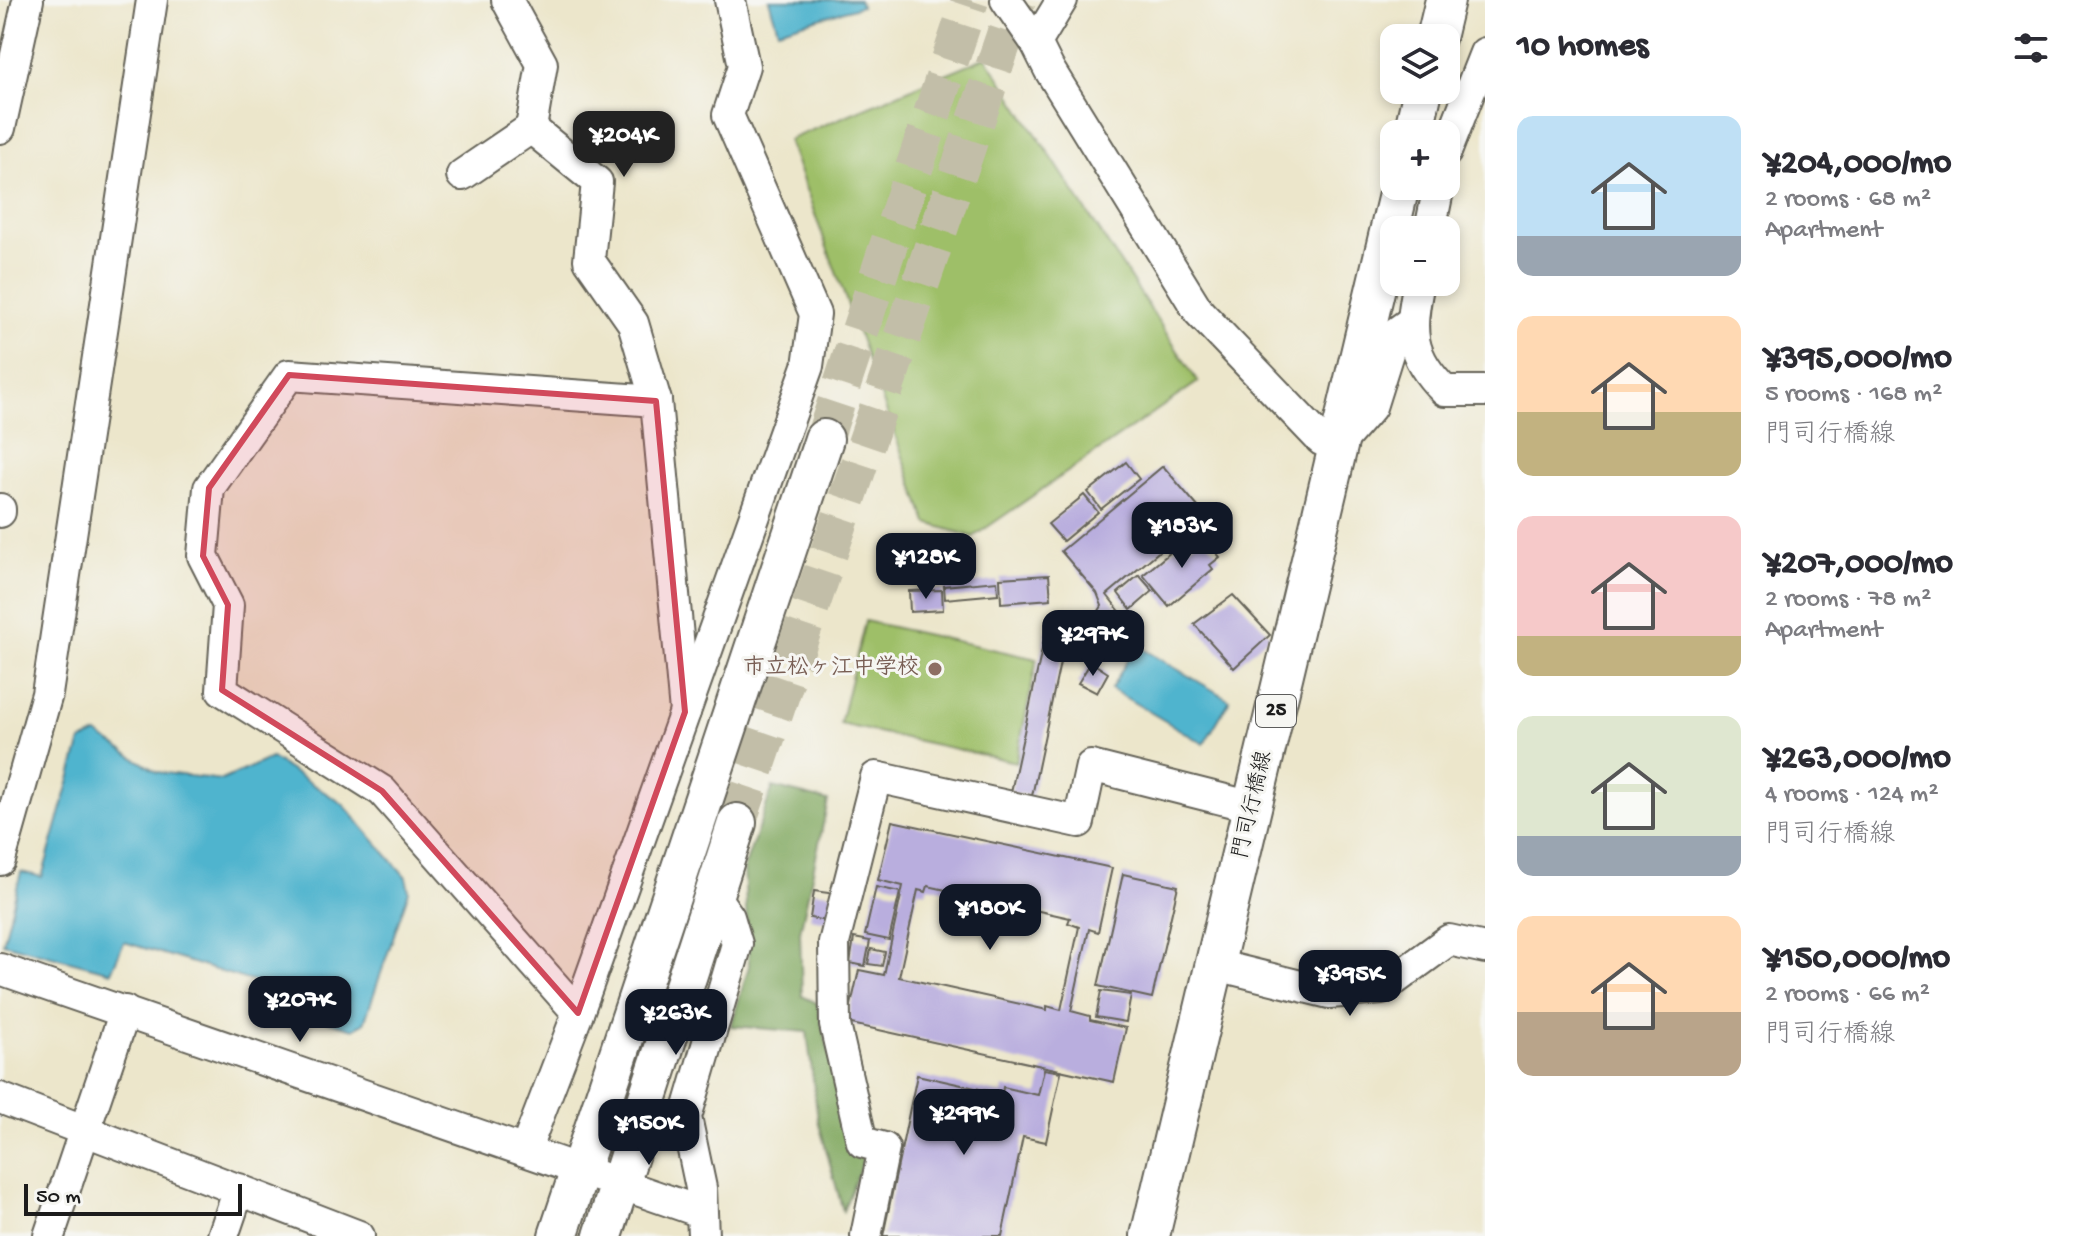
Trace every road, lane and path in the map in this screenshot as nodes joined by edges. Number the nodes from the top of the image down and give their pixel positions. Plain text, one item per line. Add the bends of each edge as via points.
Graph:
1 (28, 0) edge
2 (152, 0) edge
3 (507, 0) edge
4 (730, 0) edge
5 (1006, 0) edge
6 (1062, 0) edge
7 (1445, 0) edge
8 (1439, 24) edge
9 (1036, 43) junction
10 (1485, 53) edge
11 (1459, 120) edge
12 (0, 128) edge
13 (531, 128) junction
14 (462, 175) dead end
15 (1397, 200) edge
16 (1416, 296) edge
17 (1411, 322) junction
18 (1485, 391) edge
19 (656, 401) junction
20 (824, 439) tunnel mouth
21 (1338, 445) junction
22 (685, 712) junction
23 (1253, 807) junction
24 (737, 823) tunnel mouth
25 (0, 860) edge
26 (712, 893) junction
27 (1485, 948) edge
28 (1216, 965) junction
29 (0, 969) edge
30 (125, 1011) junction
31 (578, 1013) junction
32 (0, 1098) edge
33 (85, 1130) junction
34 (525, 1151) junction
35 (580, 1172) junction
36 (618, 1185) junction
37 (239, 1189) junction
38 (702, 1224) edge
39 (49, 1236) edge
40 (223, 1236) edge
41 (359, 1236) edge
42 (558, 1236) edge
43 (603, 1236) edge
44 (866, 1236) edge
45 (1150, 1236) edge

1 - 12 street
2 - 25 street via 47,694
3 - 13 street via 542,64
4 - 22 street via 744,66 728,115 815,314 808,366
5 - 9 street
6 - 9 street
7 - 8 main road
9 - 21 street via 1199,312 1321,440
10 - 11 street
13 - 14 street
13 - 19 street via 597,182 589,260 633,323
15 - 21 main road, 門司行橋線 / 25
16 - 17 street
17 - 18 street via 1423,370 1445,391
17 - 21 street via 1394,334 1371,407
19 - 22 street
19 - 31 street via 289,375 209,488 203,556 228,605 222,690 382,791
20 - 35 main road
21 - 23 main road, 門司行橋線 / 25
22 - 31 street
23 - 28 main road, 門司行橋線 / 25
23 - 44 street via 1091,766 1079,822 876,777 834,943 835,1025 862,1142 884,1148
24 - 26 main road
26 - 36 main road
26 - 38 street via 729,917 737,944 686,1117 701,1188
27 - 28 street via 1449,940 1382,989 1329,993
28 - 45 main road, 門司行橋線 / 25
29 - 30 street
30 - 33 street
30 - 34 street
31 - 34 street
32 - 33 street
33 - 37 street
33 - 39 street
34 - 35 street
35 - 36 street
35 - 42 main road
36 - 38 street
36 - 43 main road
37 - 40 street
37 - 41 street

